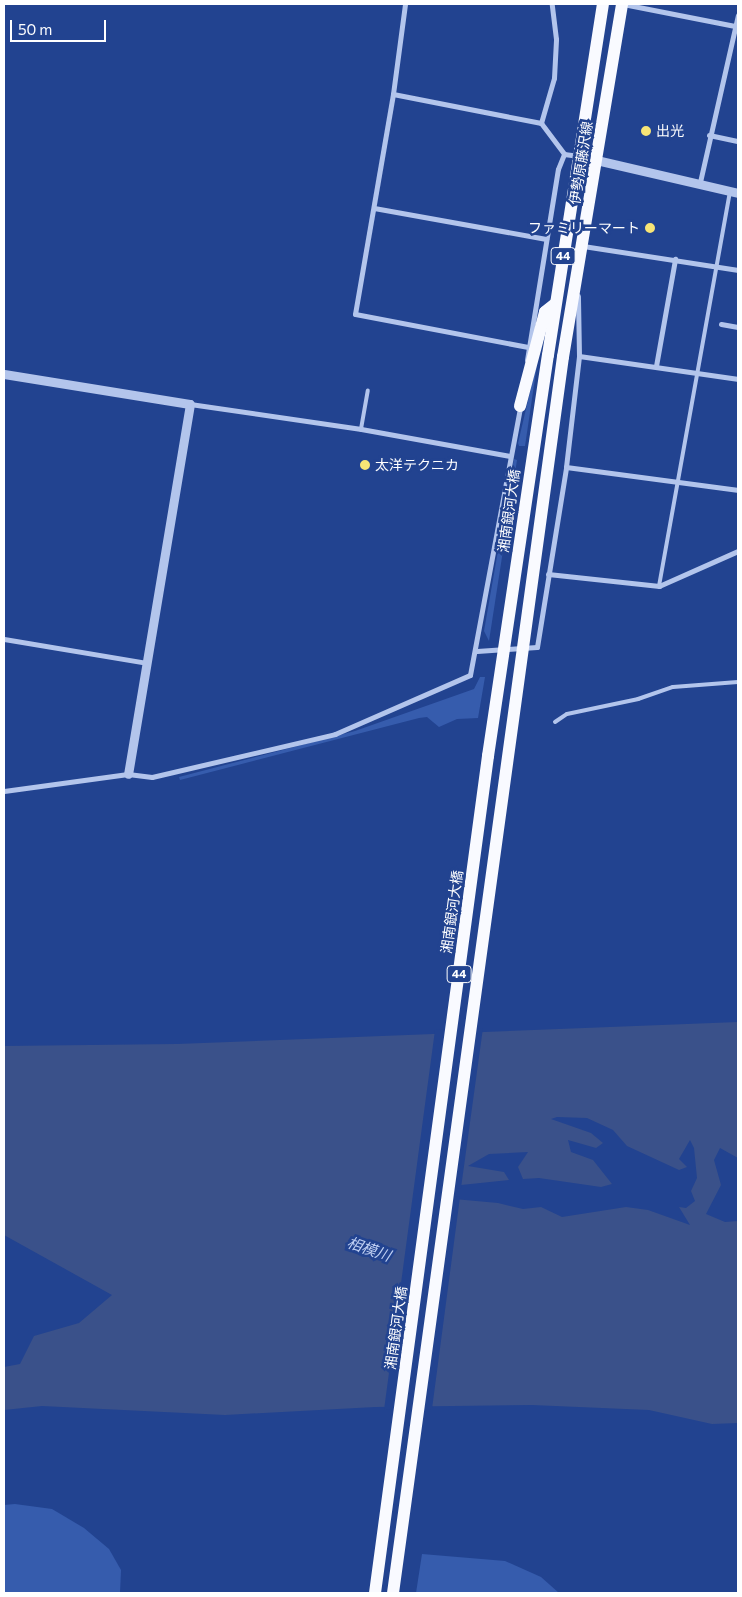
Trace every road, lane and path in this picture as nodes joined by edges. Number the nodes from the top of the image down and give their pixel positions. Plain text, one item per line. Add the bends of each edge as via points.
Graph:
1 (405, 4) edge
2 (552, 4) edge
3 (603, 4) edge
4 (622, 4) edge
5 (738, 15) edge
6 (735, 26) junction
7 (393, 94) junction
8 (541, 123) junction
9 (709, 135) junction
10 (738, 141) edge
11 (564, 154) junction
12 (579, 156) junction
13 (597, 159) junction
14 (700, 182) junction
15 (734, 192) edge
16 (374, 208) junction
17 (546, 239) junction
18 (583, 246) junction
19 (675, 259) junction
20 (714, 266) junction
21 (738, 270) edge
22 (577, 283) junction
23 (555, 304) junction
24 (721, 324) dead end
25 (738, 327) edge
26 (528, 347) junction
27 (548, 355) joint
28 (579, 356) junction
29 (656, 366) junction
30 (695, 372) junction
31 (4, 374) edge
32 (738, 379) edge
33 (368, 391) dead end
34 (190, 404) junction
35 (520, 406) junction
36 (361, 429) junction
37 (509, 456) junction
38 (566, 467) junction
39 (677, 481) junction
40 (738, 490) edge
41 (738, 551) edge
42 (548, 574) junction
43 (659, 586) junction
44 (4, 639) edge
45 (477, 652) junction
46 (149, 663) junction
47 (738, 682) edge
48 (555, 722) dead end
49 (128, 774) junction
50 (4, 791) edge
51 (375, 1593) edge
52 (393, 1593) edge

1 - 7 street
2 - 8 street via 556,39 554,78
3 - 12 main road, 伊勢原藤沢線 / 44
4 - 6 street
4 - 13 main road, 伊勢原藤沢線 / 44
5 - 6 street
6 - 9 street
7 - 8 street
7 - 16 street
8 - 11 street
9 - 10 street
9 - 14 street
11 - 12 street
11 - 17 street via 558,169
12 - 13 street
12 - 23 main road, 伊勢原藤沢線 / 44
13 - 14 street
13 - 18 main road, 伊勢原藤沢線 / 44
14 - 15 street
15 - 20 lane
16 - 17 street
16 - 26 street via 355,314
17 - 26 street
18 - 19 street
18 - 22 main road, 伊勢原藤沢線 / 44
19 - 20 street
19 - 29 street
20 - 21 street
20 - 30 lane
22 - 28 street
22 - 52 main road, 伊勢原藤沢線 / 44, bridge via 563,357
23 - 27 main road, 伊勢原藤沢線 / 44
23 - 35 main road via 545,312
24 - 25 street
26 - 35 street
27 - 51 main road, 湘南銀河大橋 / 44, bridge via 488,756
28 - 29 street
28 - 38 street
29 - 30 street
30 - 32 street
30 - 39 lane
31 - 34 street
33 - 36 lane
34 - 36 street
34 - 46 street
35 - 37 street
36 - 37 street
37 - 45 street
38 - 39 street
38 - 42 street
39 - 40 street
39 - 43 lane
41 - 43 street
42 - 43 street
42 - 45 street via 537,647
44 - 46 street
45 - 49 street via 470,675 335,734 152,778
46 - 49 street
47 - 48 lane via 673,687 638,699 567,714
49 - 50 street

